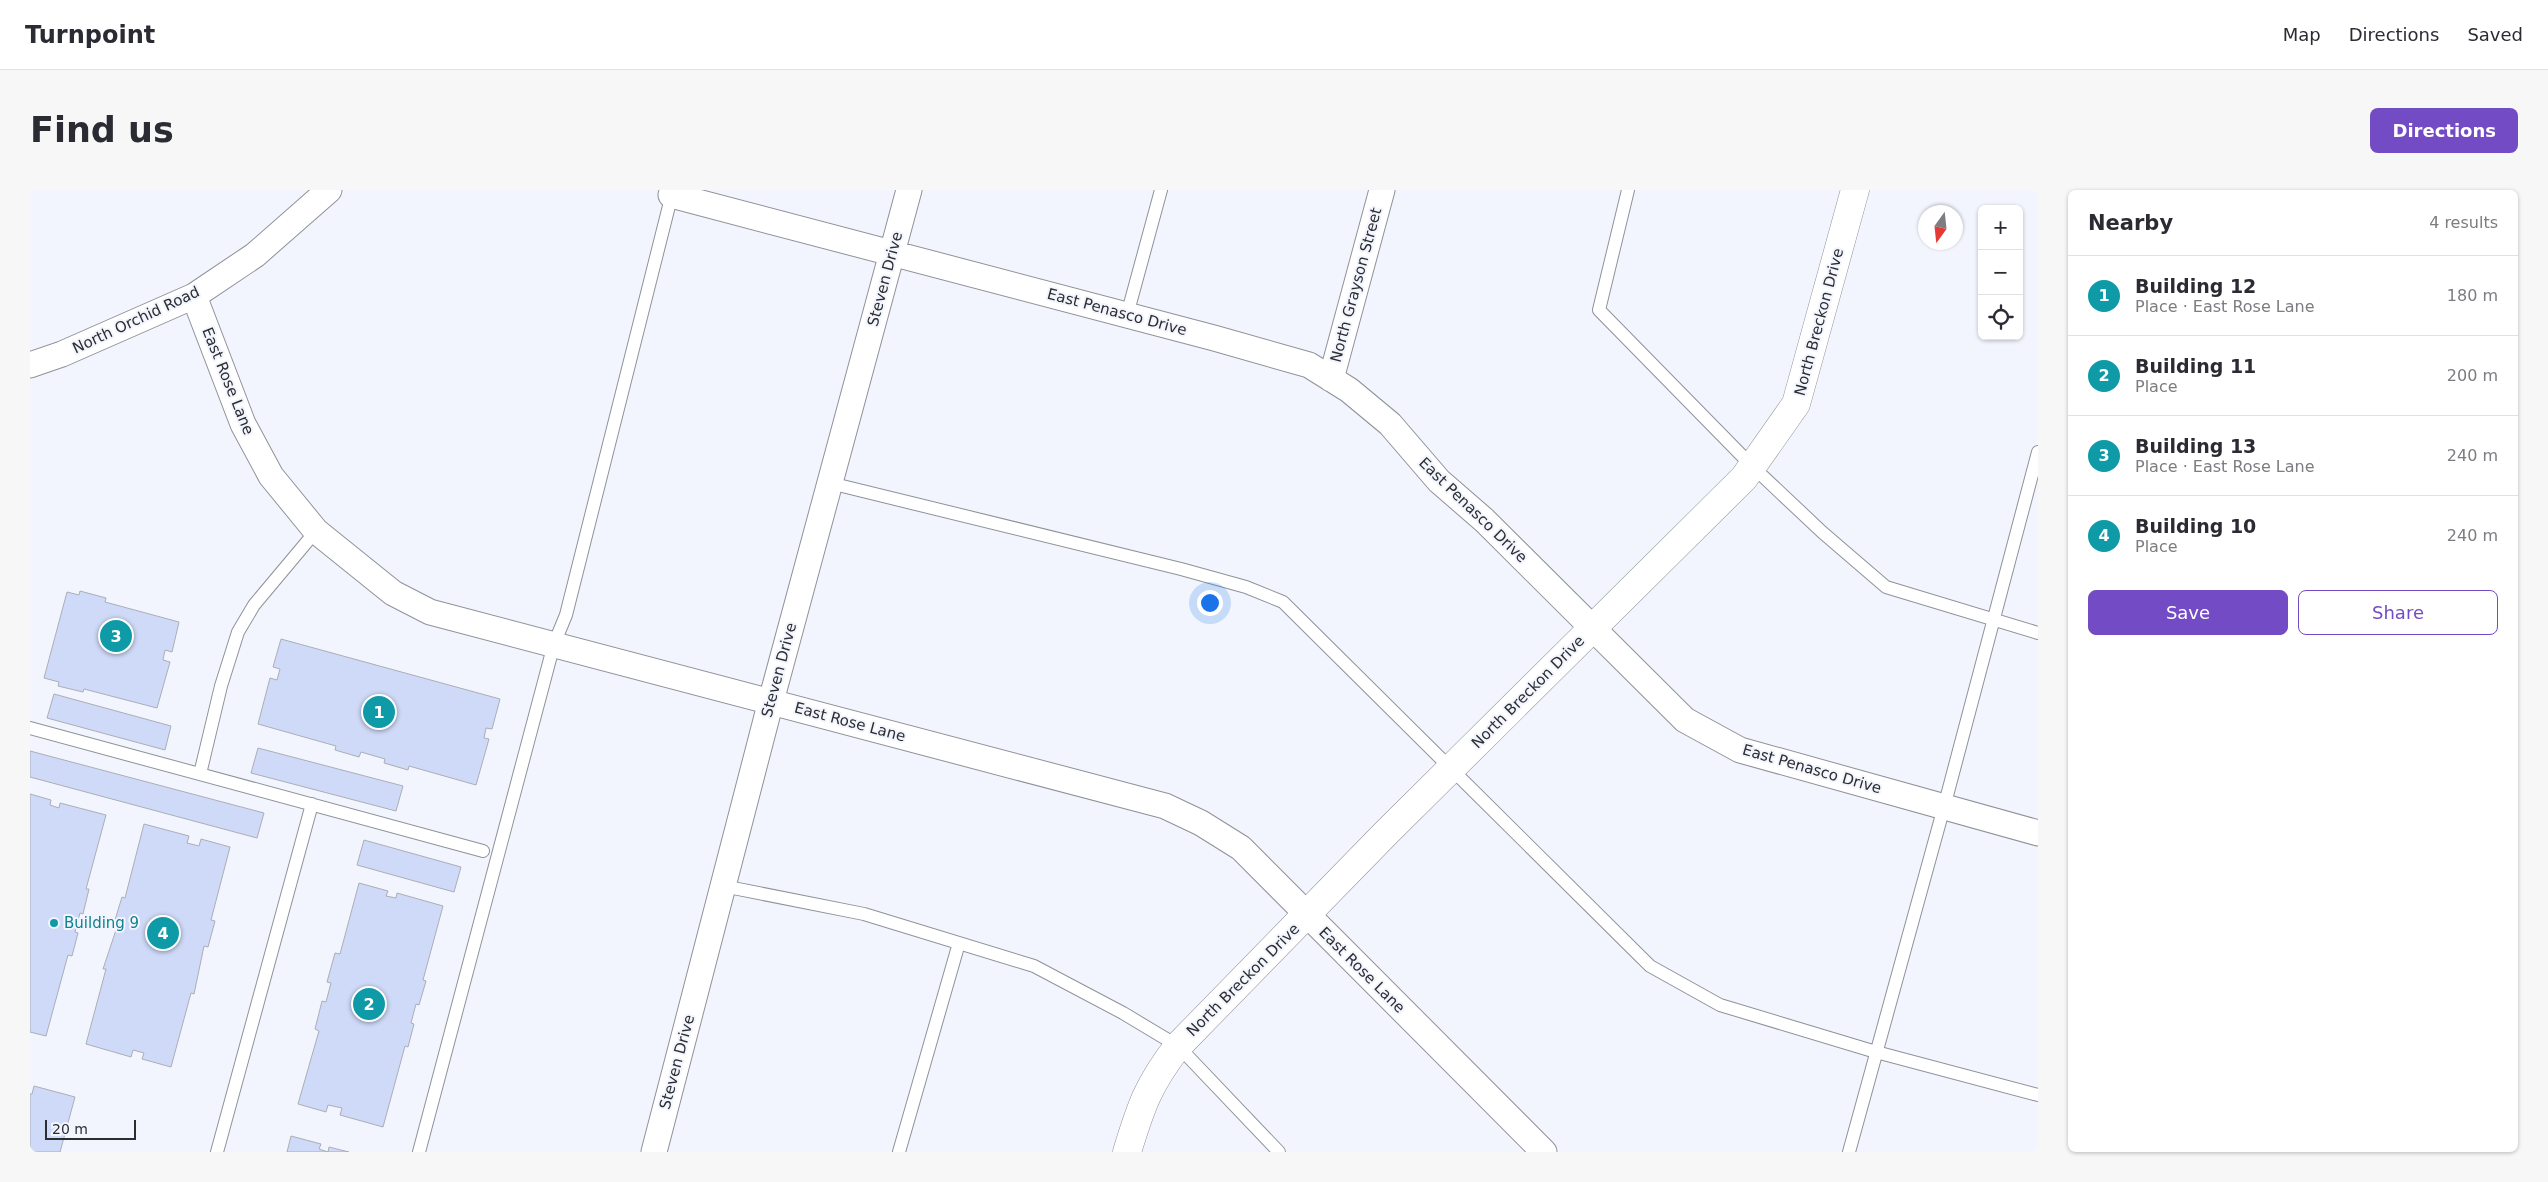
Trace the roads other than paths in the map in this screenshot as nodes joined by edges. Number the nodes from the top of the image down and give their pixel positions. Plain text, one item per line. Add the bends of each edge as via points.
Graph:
1 (329, 190) edge
2 (909, 190) edge
3 (1160, 190) edge
4 (1382, 190) edge
5 (1628, 190) edge
6 (1855, 190) edge
7 (672, 193) edge
8 (892, 254) junction
9 (194, 296) junction
10 (1127, 315) junction
11 (30, 365) edge
12 (1331, 380) junction
13 (2038, 452) edge
14 (1752, 466) junction
15 (830, 482) junction
16 (316, 531) junction
17 (1994, 621) junction
18 (1593, 629) junction
19 (2038, 634) edge
20 (554, 644) junction
21 (771, 700) junction
22 (30, 728) edge
23 (1452, 768) junction
24 (200, 774) junction
25 (312, 804) junction
26 (1944, 807) junction
27 (2038, 833) edge
28 (483, 851) dead end
29 (723, 886) junction
30 (1307, 914) junction
31 (959, 943) junction
32 (1178, 1046) junction
33 (1876, 1052) junction
34 (2038, 1095) edge
35 (217, 1152) edge
36 (419, 1152) edge
37 (654, 1152) edge
38 (900, 1152) edge
39 (1127, 1152) edge
40 (1279, 1152) edge
41 (1544, 1152) edge
42 (1849, 1152) edge

1 - 9 street, North Orchid Road via 255,255
2 - 8 street, Steven Drive
3 - 10 lane
4 - 12 street, North Grayson Street
5 - 14 lane via 1599,310
6 - 14 street, North Breckon Drive via 1796,404
7 - 8 street, East Penasco Drive
7 - 20 lane via 569,605
8 - 10 street, East Penasco Drive
8 - 15 street, Steven Drive
9 - 11 street, North Orchid Road
9 - 16 street, East Rose Lane via 243,424 271,476
10 - 12 street, East Penasco Drive via 1309,365
12 - 18 street, East Penasco Drive via 1349,390 1390,424 1439,481 1484,520
13 - 17 lane
14 - 17 lane via 1886,587
14 - 18 street, North Breckon Drive via 1744,478
15 - 21 street, Steven Drive
15 - 23 lane via 1181,569 1246,587 1283,602
16 - 20 street, East Rose Lane via 393,593 430,612
16 - 24 lane via 260,597 238,632
17 - 19 lane
17 - 26 lane
18 - 23 street, North Breckon Drive
18 - 26 street, East Penasco Drive via 1685,720 1740,750
20 - 21 street, East Rose Lane
20 - 36 lane
21 - 29 street, Steven Drive
21 - 30 street, East Rose Lane via 1165,806 1201,823 1241,848
22 - 24 lane
23 - 30 street, North Breckon Drive
23 - 33 lane via 1650,966 1720,1005
24 - 25 lane
25 - 28 lane
25 - 35 lane
26 - 27 street, East Penasco Drive
26 - 33 lane
29 - 31 lane via 864,914
29 - 37 street, Steven Drive
30 - 32 street, North Breckon Drive
30 - 41 street, East Rose Lane
31 - 32 lane via 1034,966 1124,1012
31 - 38 lane
32 - 39 street, North Breckon Drive via 1155,1076 1141,1104
32 - 40 lane
33 - 34 lane
33 - 42 lane

